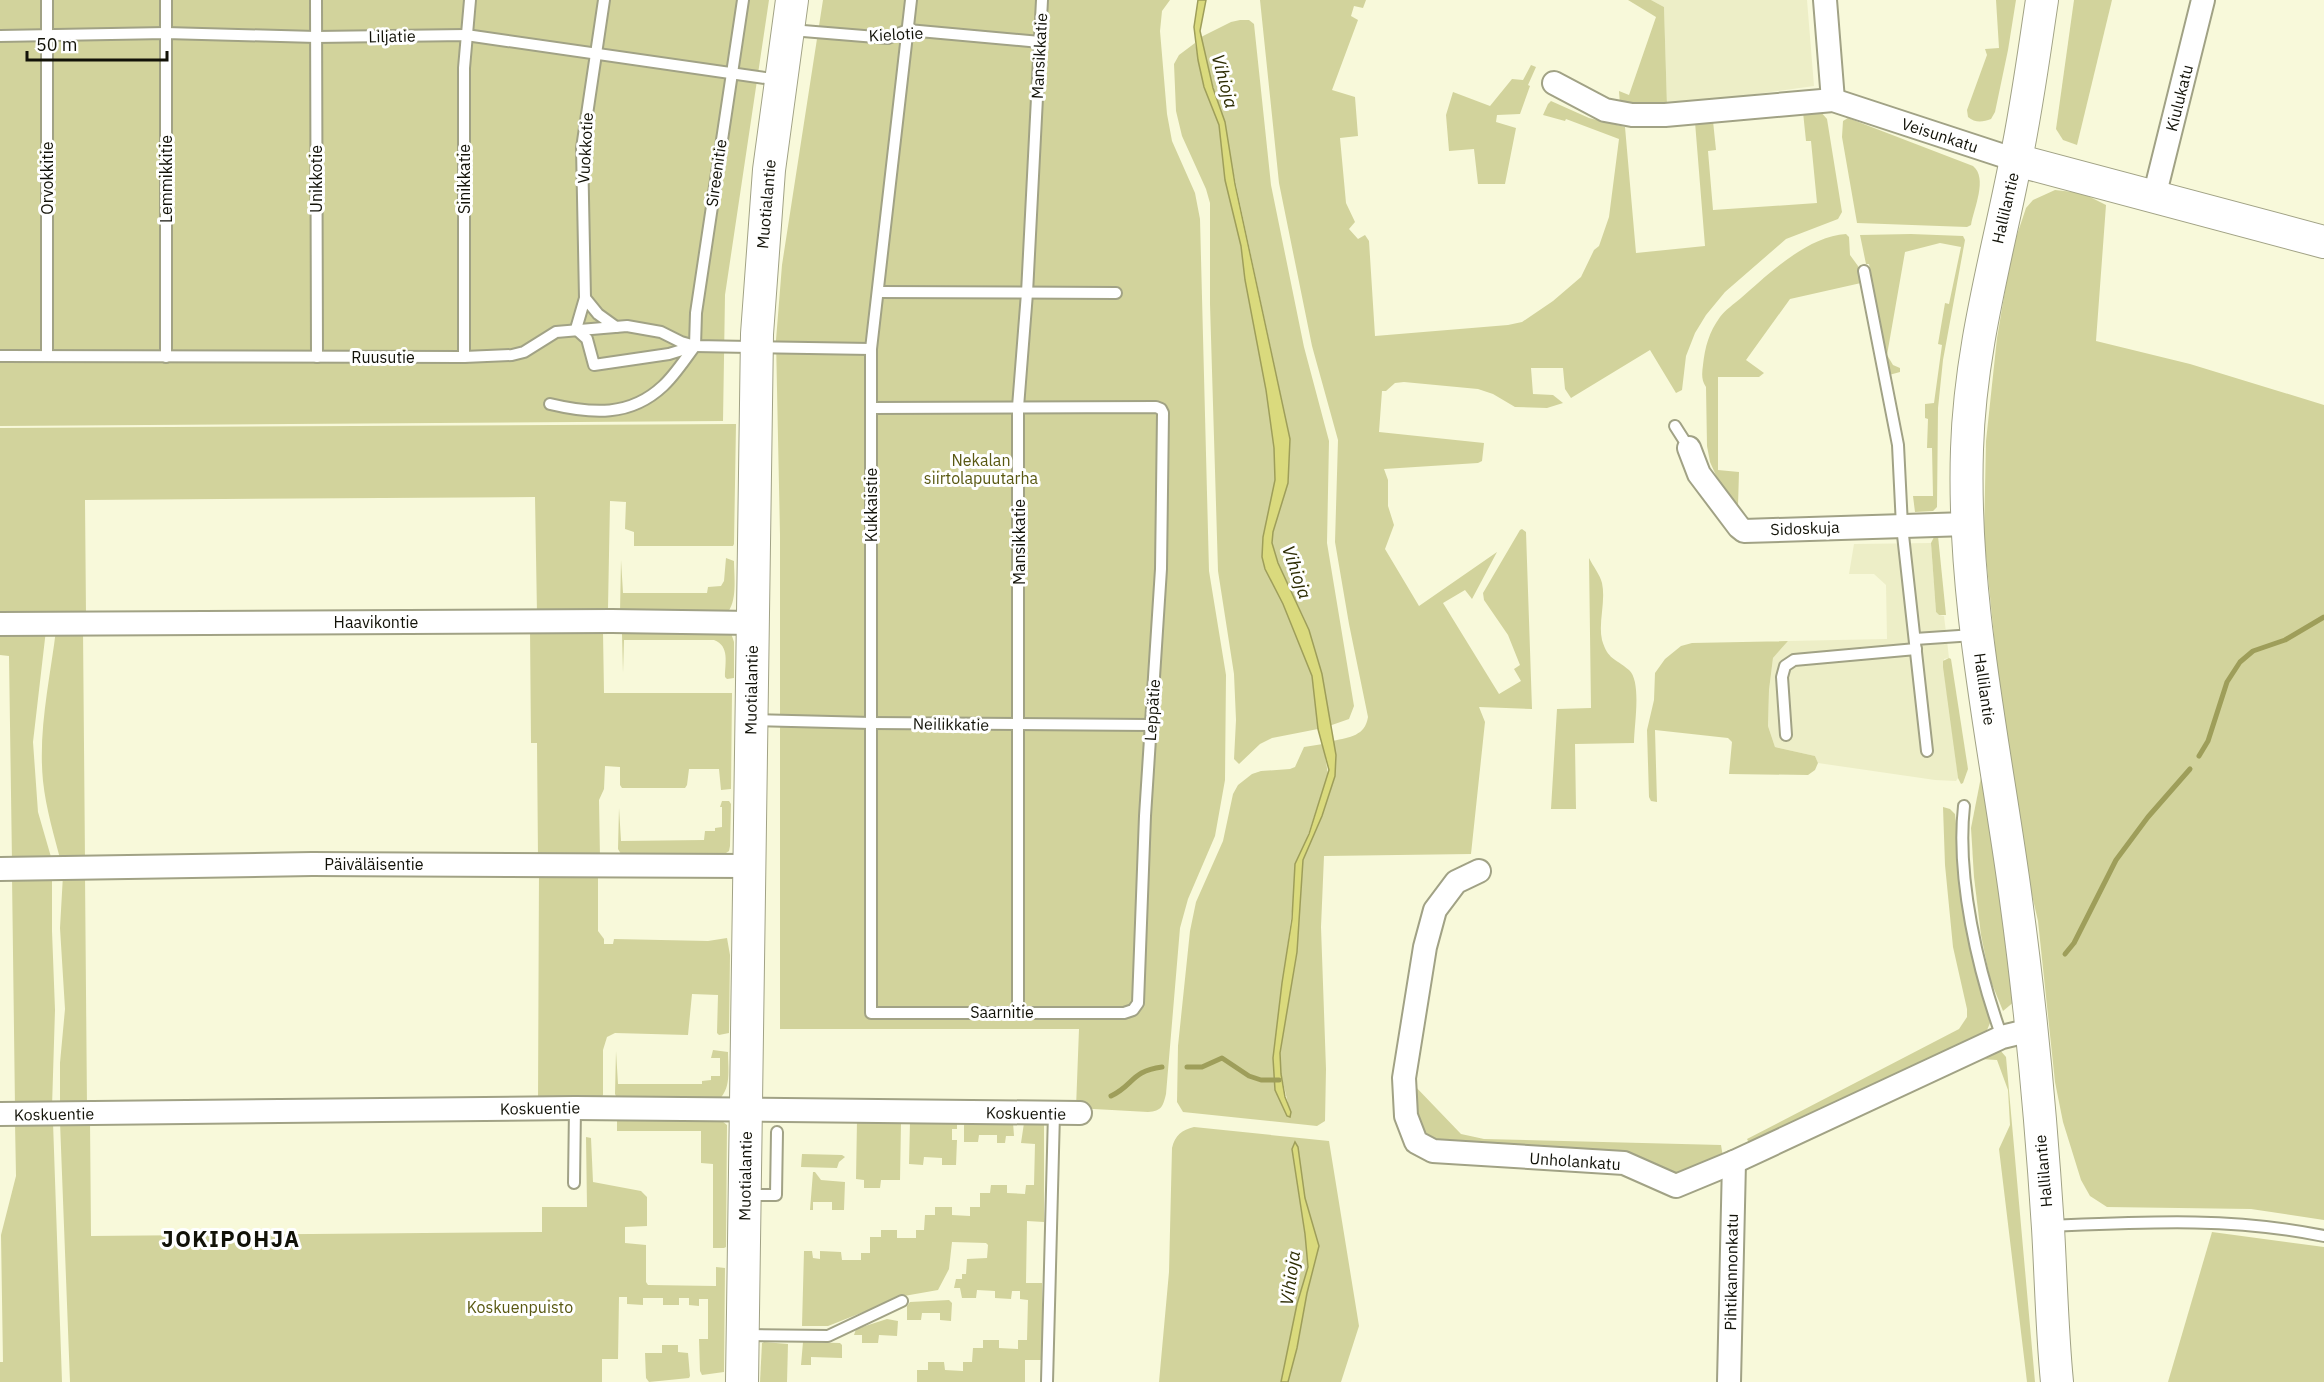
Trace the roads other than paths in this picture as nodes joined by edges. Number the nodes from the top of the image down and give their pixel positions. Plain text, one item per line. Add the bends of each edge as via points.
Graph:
1 (47, 0) edge
2 (166, 0) edge
3 (316, 0) edge
4 (470, 0) edge
5 (604, 0) edge
6 (743, 0) edge
7 (911, 0) edge
8 (1042, 0) edge
9 (1825, 0) edge
10 (2042, 0) edge
11 (2203, 0) edge
12 (790, 15) edge
13 (908, 30) junction
14 (166, 33) junction
15 (47, 35) junction
16 (466, 35) junction
17 (0, 36) edge
18 (316, 37) junction
19 (1040, 42) junction
20 (595, 53) junction
21 (733, 73) junction
22 (781, 80) junction
23 (1554, 83) dead end
24 (1833, 100) junction
25 (2016, 160) junction
26 (2154, 197) junction
27 (2324, 242) edge
28 (1864, 271) dead end
29 (879, 292) junction
30 (1027, 293) junction
31 (1116, 293) dead end
32 (585, 298) junction
33 (616, 327) junction
34 (576, 329) junction
35 (695, 346) junction
36 (756, 348) junction
37 (871, 349) junction
38 (0, 356) edge
39 (47, 356) junction
40 (166, 357) junction
41 (316, 357) junction
42 (464, 357) junction
43 (550, 404) dead end
44 (1018, 407) junction
45 (871, 408) junction
46 (1676, 426) dead end
47 (1689, 448) joint
48 (1966, 525) junction
49 (1902, 526) junction
50 (752, 623) junction
51 (0, 624) edge
52 (1977, 635) junction
53 (1915, 644) junction
54 (751, 720) junction
55 (871, 723) junction
56 (1019, 725) junction
57 (1151, 725) junction
58 (1786, 735) dead end
59 (1927, 751) dead end
60 (1964, 806) dead end
61 (748, 866) junction
62 (0, 869) edge
63 (1479, 871) dead end
64 (1133, 1010) joint
65 (1018, 1012) junction
66 (871, 1013) joint
67 (2016, 1034) junction
68 (575, 1108) junction
69 (746, 1109) junction
70 (1054, 1113) junction
71 (1080, 1113) dead end
72 (0, 1114) edge
73 (777, 1132) dead end
74 (1734, 1162) junction
75 (574, 1183) dead end
76 (745, 1195) junction
77 (2048, 1226) junction
78 (2324, 1236) edge
79 (902, 1302) dead end
80 (743, 1335) junction
81 (742, 1382) edge
82 (1047, 1382) edge
83 (1729, 1382) edge
84 (2057, 1382) edge

1 - 15 lane, Orvokkitie
2 - 14 lane, Lemmikkitie
3 - 18 lane, Unikkotie
4 - 16 lane, Sinikkatie
5 - 20 lane, Vuokkotie
6 - 21 lane, Sireenitie
7 - 13 lane, Kukkaistie
8 - 19 lane, Mansikkatie
9 - 24 street
10 - 25 street, Hallilantie
11 - 26 street, Kiulukatu
12 - 13 lane, Kielotie via 888,38
12 - 22 street, Muotialantie
13 - 19 lane, Kielotie
13 - 29 lane, Kukkaistie
14 - 15 lane, Liljatie
14 - 18 lane, Liljatie
14 - 40 lane, Lemmikkitie
15 - 17 lane, Liljatie
15 - 39 lane, Orvokkitie
16 - 18 lane, Liljatie
16 - 20 lane, Liljatie
16 - 42 lane, Sinikkatie
18 - 41 lane, Unikkotie
19 - 30 lane, Mansikkatie
20 - 21 lane, Liljatie
20 - 32 lane, Vuokkotie via 582,148
21 - 22 lane, Liljatie
21 - 35 lane, Sireenitie via 696,313
22 - 36 street, Muotialantie via 764,226
23 - 24 street, Veisunkatu via 1605,110 1632,115
24 - 25 street, Veisunkatu
25 - 26 street, Veisunkatu
25 - 48 street, Hallilantie via 1984,301 1972,376
26 - 27 street, Veisunkatu
28 - 49 lane via 1898,445
29 - 30 lane
29 - 37 lane, Kukkaistie
30 - 31 lane
30 - 44 lane, Mansikkatie
32 - 33 lane
32 - 34 lane, Vuokkotie
33 - 34 lane, Ruusutie
33 - 35 lane, Ruusutie via 642,327
34 - 35 lane via 587,339 594,365 669,354
34 - 42 lane, Ruusutie via 556,332 512,356
35 - 36 lane, Ruusutie
35 - 43 lane via 664,386 642,402 605,412
36 - 37 lane, Ruusutie
36 - 50 street, Muotialantie
37 - 45 lane, Kukkaistie
38 - 39 lane, Ruusutie
39 - 40 lane, Ruusutie
40 - 41 lane, Ruusutie
41 - 42 lane, Ruusutie
44 - 45 lane
44 - 56 lane, Mansikkatie
44 - 57 lane, Leppätie via 1161,409 1163,413 1161,569
45 - 55 lane, Kukkaistie
46 - 47 lane
47 - 49 street, Sidoskuja via 1699,474 1744,531
48 - 49 street, Sidoskuja
48 - 52 street, Hallilantie
49 - 53 lane
50 - 51 street, Haavikontie
50 - 54 street, Muotialantie
52 - 53 lane
52 - 67 street, Hallilantie via 2017,902
53 - 58 lane via 1794,660 1785,666 1782,677
53 - 59 lane
54 - 55 lane, Neilikkatie
54 - 61 street, Muotialantie
55 - 56 lane, Neilikkatie
55 - 66 lane, Kukkaistie
56 - 57 lane, Neilikkatie
56 - 65 lane, Mansikkatie
57 - 64 lane, Leppätie via 1138,1003
60 - 67 lane via 1965,876 1972,927 1984,979
61 - 62 street, Päiväläisentie via 312,864
61 - 69 street, Muotialantie
63 - 74 street, Unholankatu via 1456,882 1435,910 1425,946 1404,1078 1406,1116 1416,1142 1433,1151 1624,1163 1676,1186
64 - 65 lane, Saarnitie
65 - 66 lane, Saarnitie
67 - 74 street, Unholankatu
67 - 77 street, Hallilantie
68 - 69 street, Koskuentie
68 - 72 street, Koskuentie
68 - 75 lane
69 - 70 street, Koskuentie
69 - 76 street, Muotialantie
70 - 71 street, Koskuentie
70 - 82 lane
73 - 76 lane via 776,1195
74 - 83 street, Pihtikannonkatu
76 - 80 street, Muotialantie
77 - 78 lane via 2219,1222
77 - 84 street, Hallilantie
79 - 80 lane via 828,1336
80 - 81 street, Muotialantie

